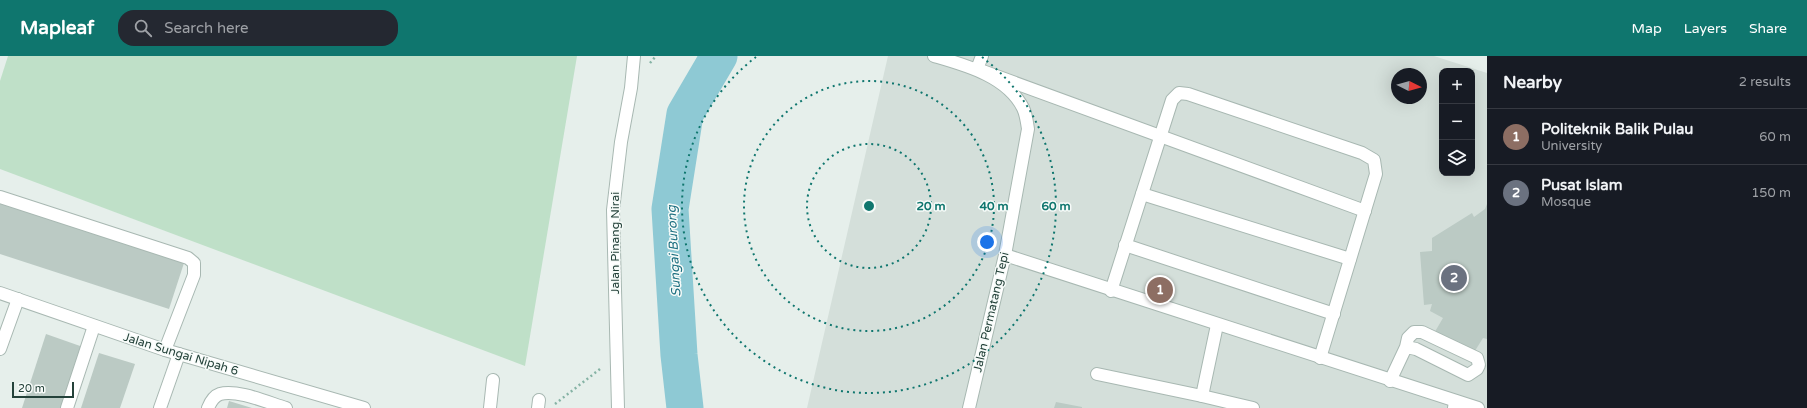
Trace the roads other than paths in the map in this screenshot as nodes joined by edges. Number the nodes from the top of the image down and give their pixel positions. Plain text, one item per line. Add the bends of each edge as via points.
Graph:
1 (634, 56) edge
2 (934, 56) edge
3 (982, 56) edge
4 (977, 69) junction
5 (1160, 135) junction
6 (1142, 194) junction
7 (0, 197) edge
8 (1365, 211) junction
9 (1125, 245) junction
10 (1005, 255) junction
11 (1350, 259) junction
12 (1111, 290) junction
13 (0, 293) edge
14 (18, 299) junction
15 (1334, 314) junction
16 (1217, 325) junction
17 (94, 326) junction
18 (1406, 347) junction
19 (0, 349) edge
20 (165, 350) junction
21 (179, 354) junction
22 (1320, 358) junction
23 (1097, 374) dead end
24 (493, 380) dead end
25 (1390, 381) junction
26 (1202, 396) junction
27 (1455, 404) edge
28 (67, 408) edge
29 (160, 408) edge
30 (208, 408) edge
31 (286, 408) edge
32 (364, 408) edge
33 (490, 408) edge
34 (618, 408) edge
35 (970, 408) edge
36 (1254, 408) edge
37 (1478, 408) edge

1 - 34 street, Jalan Pinang Nirai via 613,210
2 - 4 street, Jalan Permatang Tepi
3 - 4 street
4 - 5 street
4 - 10 street, Jalan Permatang Tepi via 1010,91 1023,108 1028,129
5 - 6 street
5 - 8 street
5 - 8 street via 1172,100 1179,93 1196,96 1362,153 1374,160 1376,174
6 - 9 street
6 - 11 street
7 - 20 street via 188,258 194,263 194,275
8 - 11 street
9 - 12 street
9 - 15 street
10 - 12 street
10 - 35 street, Jalan Permatang Tepi
11 - 15 street
12 - 16 street
13 - 14 street, Jalan Sungai Nipah 6
14 - 17 street, Jalan Sungai Nipah 6
14 - 19 street
15 - 22 street
16 - 22 street
16 - 26 street
17 - 20 street, Jalan Sungai Nipah 6
17 - 28 street
18 - 18 street via 1408,338 1414,332 1422,332 1477,358 1479,365 1468,375 1416,349
18 - 25 street
20 - 21 street, Jalan Sungai Nipah 6
21 - 29 street
21 - 32 street, Jalan Sungai Nipah 6
22 - 25 street
23 - 26 street
24 - 33 street
25 - 27 street
26 - 36 street
27 - 37 street
30 - 31 street via 218,394 231,393

